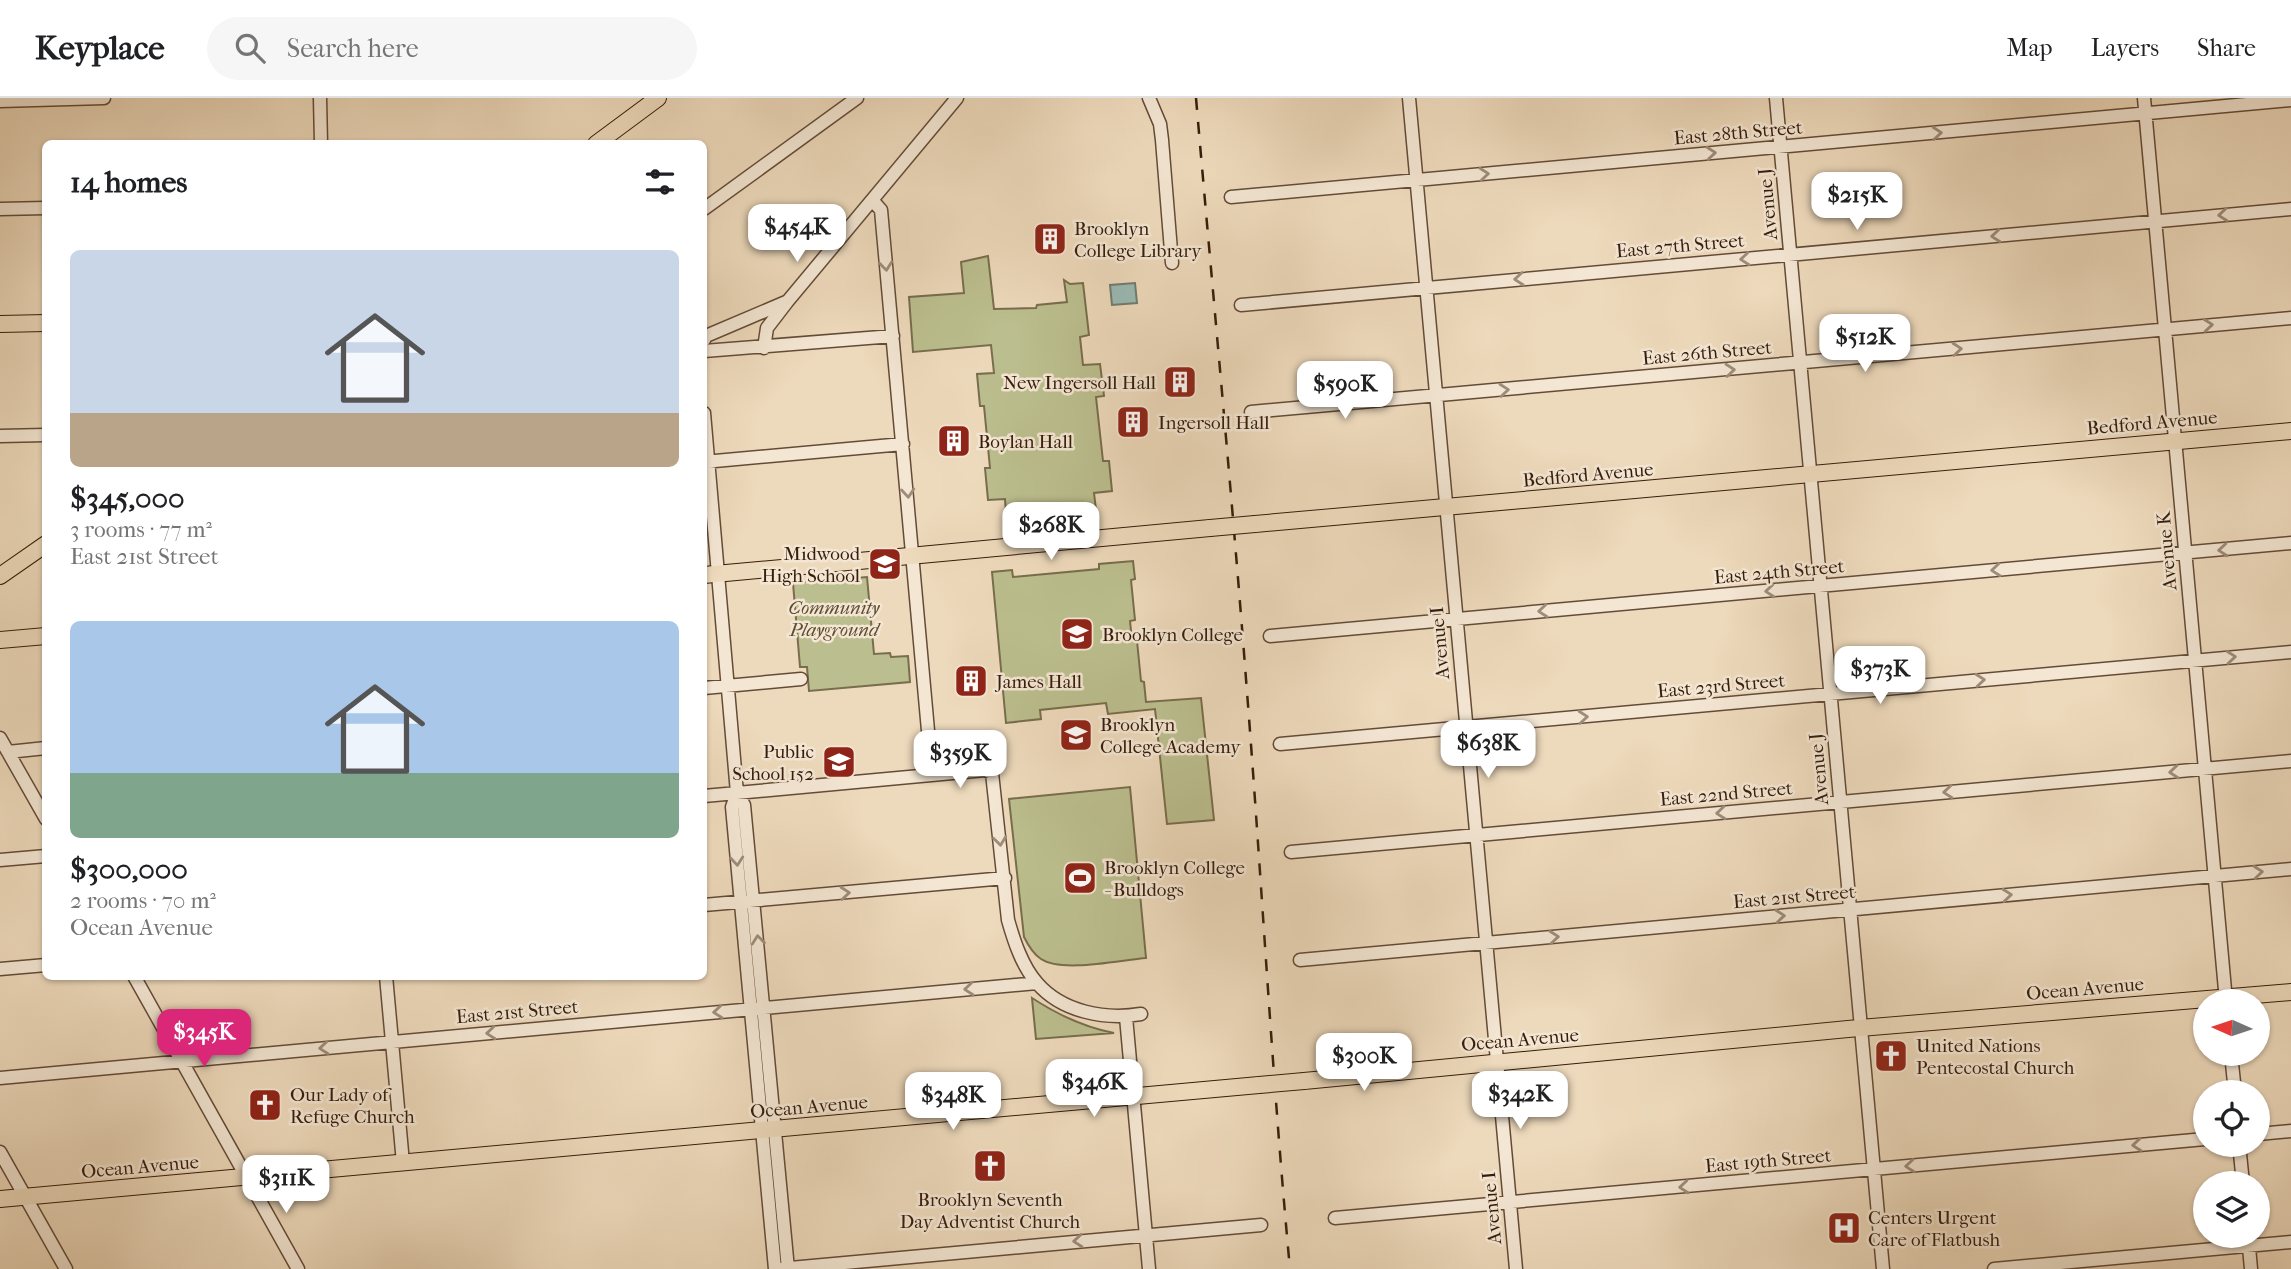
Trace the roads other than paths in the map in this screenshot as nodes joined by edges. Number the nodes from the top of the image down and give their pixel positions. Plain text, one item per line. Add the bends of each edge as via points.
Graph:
1 (104, 98) edge
2 (320, 98) edge
3 (658, 98) edge
4 (857, 98) edge
5 (956, 98) edge
6 (1149, 98) edge
7 (1409, 98) edge
8 (1776, 98) edge
9 (2144, 98) edge
10 (2291, 100) edge
11 (0, 101) edge
12 (2146, 113) junction
13 (321, 140) edge
14 (601, 140) edge
15 (1781, 147) junction
16 (1416, 180) junction
17 (1231, 197) dead end
18 (873, 201) junction
19 (707, 207) edge
20 (42, 208) edge
21 (0, 209) edge
22 (2291, 209) edge
23 (2155, 222) junction
24 (1791, 254) junction
25 (1172, 263) dead end
26 (1426, 288) junction
27 (787, 302) junction
28 (1241, 305) dead end
29 (2291, 318) edge
30 (42, 323) edge
31 (0, 324) edge
32 (2165, 329) junction
33 (707, 336) edge
34 (893, 336) junction
35 (764, 348) junction
36 (707, 351) edge
37 (1801, 363) junction
38 (1436, 396) junction
39 (1251, 412) dead end
40 (2291, 431) edge
41 (42, 435) edge
42 (0, 436) edge
43 (2175, 441) junction
44 (903, 444) junction
45 (707, 462) edge
46 (1811, 474) junction
47 (707, 485) edge
48 (1446, 508) junction
49 (2291, 543) edge
50 (42, 547) edge
51 (2186, 553) junction
52 (913, 556) junction
53 (711, 575) edge
54 (0, 576) edge
55 (1821, 586) junction
56 (1457, 620) junction
57 (42, 636) edge
58 (1270, 636) dead end
59 (0, 640) edge
60 (2291, 652) edge
61 (2195, 661) junction
62 (802, 679) dead end
63 (727, 685) junction
64 (707, 688) edge
65 (1831, 694) junction
66 (1466, 727) junction
67 (0, 738) edge
68 (1280, 744) dead end
69 (42, 748) edge
70 (8, 752) junction
71 (2291, 761) edge
72 (2205, 769) junction
73 (932, 775) junction
74 (737, 793) junction
75 (707, 796) edge
76 (1841, 802) junction
77 (42, 811) edge
78 (1476, 835) junction
79 (1290, 852) dead end
80 (42, 856) edge
81 (0, 860) edge
82 (2291, 869) edge
83 (2215, 876) junction
84 (1004, 878) junction
85 (747, 901) junction
86 (707, 905) edge
87 (1850, 910) junction
88 (1486, 943) junction
89 (1300, 960) dead end
90 (42, 965) edge
91 (0, 970) edge
92 (136, 980) edge
93 (386, 980) edge
94 (1037, 983) junction
95 (2225, 989) edge
96 (2291, 992) edge
97 (2270, 995) edge
98 (2193, 1003) edge
99 (765, 1008) junction
100 (751, 1009) junction
101 (1141, 1014) dead end
102 (1126, 1017) junction
103 (1861, 1028) junction
104 (392, 1042) junction
105 (181, 1062) junction
106 (1497, 1063) junction
107 (0, 1079) edge
108 (1134, 1097) junction
109 (769, 1131) junction
110 (2291, 1131) edge
111 (2270, 1133) edge
112 (2193, 1140) edge
113 (0, 1152) edge
114 (403, 1163) junction
115 (1874, 1169) junction
116 (246, 1177) junction
117 (26, 1197) junction
118 (0, 1199) edge
119 (1510, 1203) junction
120 (1335, 1218) dead end
121 (1261, 1225) dead end
122 (1146, 1235) junction
123 (2270, 1242) edge
124 (2291, 1242) edge
125 (2193, 1247) edge
126 (2249, 1248) edge
127 (66, 1269) edge
128 (298, 1269) edge
129 (777, 1269) edge
130 (788, 1269) edge
131 (1149, 1269) edge
132 (1516, 1269) edge
133 (1883, 1269) edge
134 (1994, 1269) edge
135 (2251, 1269) edge

1 - 11 street
2 - 13 street
3 - 14 main road
4 - 19 street
5 - 18 street
6 - 25 street via 1160,124
7 - 16 street, Avenue I
8 - 15 street, Avenue J
9 - 12 street, Avenue K
10 - 12 street, East 28th Street
15 -> 12 street, East 28th Street
12 - 23 street, Avenue K
16 -> 15 street, East 28th Street
15 - 24 street, Avenue J
16 - 17 street, East 28th Street
16 - 26 street, Avenue I
18 - 27 street
18 -> 34 street via 881,210
20 - 21 street
22 -> 23 street, East 27th Street
23 -> 24 street, East 27th Street
23 - 32 street, Avenue K
24 -> 26 street, East 27th Street
24 - 37 street, Avenue J
26 - 28 street, East 27th Street
26 - 38 street, Avenue I
27 - 33 street
27 - 35 street via 767,328
32 -> 29 street, East 26th Street
30 - 31 main road
37 -> 32 street, East 26th Street
32 - 43 street, Avenue K
34 - 35 street
34 - 44 street
35 - 36 street
38 -> 37 street, East 26th Street
37 - 46 street, Avenue J
38 - 39 street, East 26th Street
38 - 48 street, Avenue I
40 - 43 main road, Bedford Avenue
41 - 42 street
43 - 46 main road, Bedford Avenue
43 - 51 street, Avenue K
44 - 45 street
44 -> 52 street
46 - 48 main road, Bedford Avenue
46 - 55 street, Avenue J
47 - 53 street
48 - 52 main road, Bedford Avenue, bridge
48 - 56 street, Avenue I
49 -> 51 street, East 24th Street
50 - 54 main road
51 -> 55 street, East 24th Street
51 - 61 street, Avenue K
52 - 53 main road, Bedford Avenue
52 - 73 street
53 - 63 street
55 -> 56 street, East 24th Street
55 - 65 street, Avenue J
56 - 58 street, East 24th Street
56 - 66 street, Avenue I
57 - 59 main road
61 -> 60 street, East 23rd Street
65 -> 61 street, East 23rd Street
61 - 72 street, Avenue K
62 - 63 street
63 - 64 street
63 - 74 street
66 -> 65 street, East 23rd Street
65 - 76 street, Avenue J
66 - 68 street, East 23rd Street
66 - 78 street, Avenue I
67 - 70 street
69 - 70 street
70 - 77 street
71 - 72 street, East 22nd Street
72 -> 76 street, East 22nd Street
72 - 83 street, Avenue K
73 - 74 street
73 -> 84 street via 992,773
74 - 75 street
74 - 85 street via 732,807
76 -> 78 street, East 22nd Street
76 - 87 street, Avenue J
78 - 79 street, East 22nd Street
78 - 88 street, Avenue I
80 - 81 street
83 -> 82 street, East 21st Street
87 -> 83 street, East 21st Street
83 - 95 street, Avenue K
85 -> 84 street
84 - 94 street via 1012,936
85 - 86 street
99 -> 85 street
85 - 100 street
88 -> 87 street, East 21st Street
87 - 103 street, Avenue J
88 - 89 street, East 21st Street
88 - 106 street, Avenue I
90 - 91 street
92 - 105 street
93 - 104 street
94 -> 99 street, East 21st Street
94 - 102 street via 1078,1009
96 - 97 main road, Ocean Avenue
98 - 103 main road, Ocean Avenue
99 - 100 street, East 21st Street
99 - 109 street
100 -> 104 street, East 21st Street
100 - 109 street
101 - 102 street
102 - 108 street
103 - 106 main road, Ocean Avenue
103 - 115 street, Avenue J
104 -> 105 street, East 21st Street
104 - 114 street
105 - 107 street, East 21st Street
105 - 116 street
106 - 108 main road, Ocean Avenue, bridge
106 - 119 street, Avenue I
108 - 109 main road, Ocean Avenue
108 - 122 street
109 - 114 main road, Ocean Avenue
109 - 129 street
109 - 130 street
110 - 111 street
112 -> 115 street, East 19th Street
113 - 117 street
114 - 116 main road, Ocean Avenue
115 -> 119 street, East 19th Street
115 - 133 street, Avenue J
116 - 117 main road, Ocean Avenue
116 - 128 street
117 - 118 main road, Ocean Avenue
117 - 127 street
119 - 120 street, East 19th Street
119 - 132 street, Avenue I
121 - 122 street
122 -> 130 street
122 - 131 street
123 - 124 street
125 - 134 street
126 - 135 street
129 - 130 street

